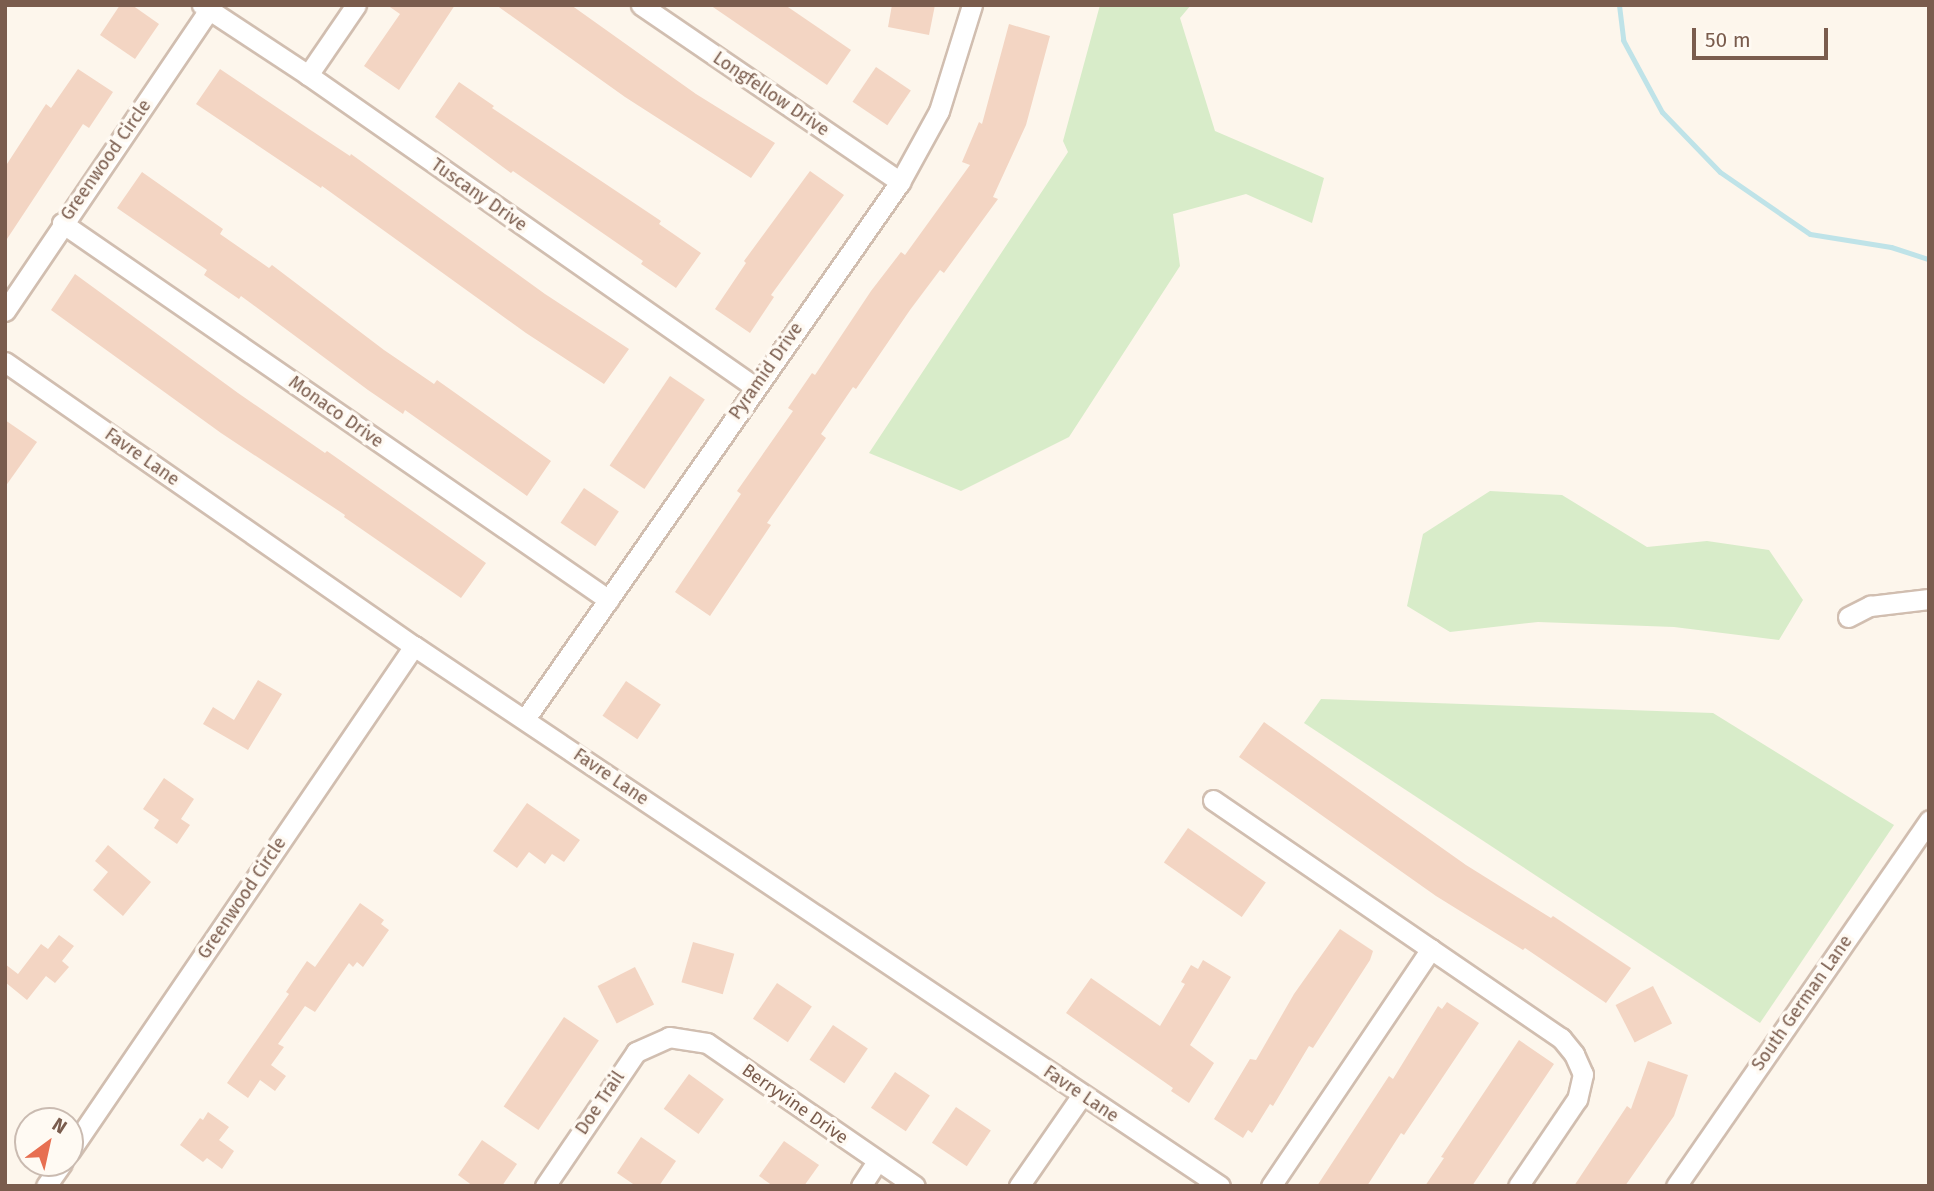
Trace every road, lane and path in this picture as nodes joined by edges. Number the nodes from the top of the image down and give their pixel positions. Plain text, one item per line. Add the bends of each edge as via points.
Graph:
1 (356, 5) edge
2 (641, 5) edge
3 (972, 5) edge
4 (205, 8) edge
5 (308, 75) junction
6 (900, 182) junction
7 (62, 223) junction
8 (5, 311) edge
9 (5, 362) edge
10 (755, 387) junction
11 (1929, 599) edge
12 (609, 600) junction
13 (1848, 617) dead end
14 (414, 646) junction
15 (525, 719) junction
16 (1213, 800) dead end
17 (1929, 820) edge
18 (1431, 949) junction
19 (669, 1037) joint
20 (1082, 1094) junction
21 (84, 1130) edge
22 (877, 1161) junction
23 (545, 1186) edge
24 (861, 1186) edge
25 (915, 1186) edge
26 (1019, 1186) edge
27 (1220, 1186) edge
28 (1271, 1186) edge
29 (1518, 1186) edge
30 (1676, 1186) edge

1 - 5 street
2 - 6 street, Longfellow Drive
3 - 6 street, Pyramid Drive via 939,111
4 - 5 street, Tuscany Drive
4 - 7 street, Greenwood Circle
5 - 10 street, Tuscany Drive
6 - 10 street, Pyramid Drive
7 - 8 street, Greenwood Circle
7 - 12 street, Monaco Drive
9 - 14 street, Favre Lane
10 - 12 street, Pyramid Drive
11 - 13 street via 1870,606
12 - 15 street, Pyramid Drive
14 - 15 street, Favre Lane
14 - 21 street, Greenwood Circle
15 - 20 street, Favre Lane
16 - 18 street
17 - 30 street, South German Lane
18 - 28 street
18 - 29 street via 1560,1038 1583,1074 1577,1099
19 - 22 street, Berryvine Drive via 707,1043
19 - 23 street, Doe Trail via 636,1052
20 - 26 street
20 - 27 street, Favre Lane
22 - 24 street
22 - 25 street, Berryvine Drive

